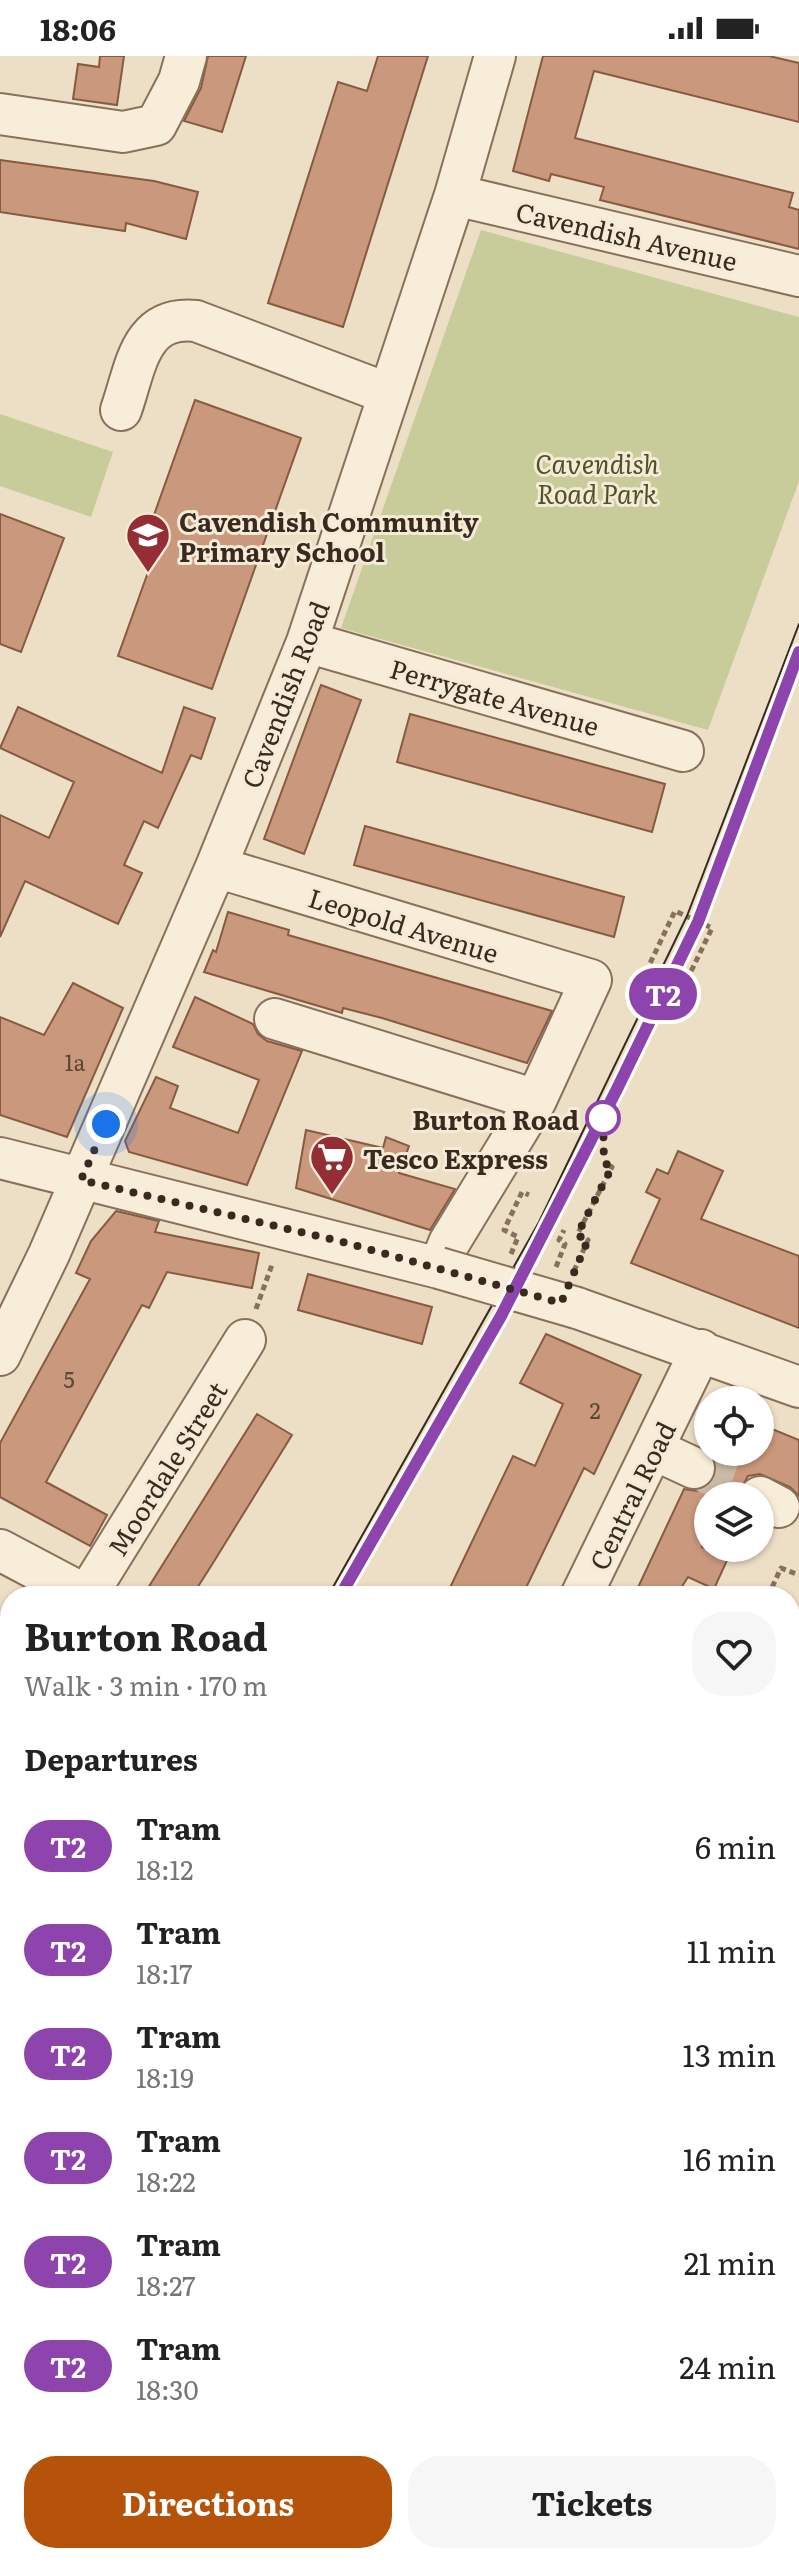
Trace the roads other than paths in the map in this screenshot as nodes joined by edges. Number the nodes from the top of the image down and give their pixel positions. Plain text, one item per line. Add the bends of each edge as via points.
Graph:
1 (186, 56) edge
2 (495, 56) edge
3 (0, 114) edge
4 (455, 195) junction
5 (799, 276) edge
6 (389, 394) junction
7 (121, 410) dead end
8 (307, 642) junction
9 (683, 751) dead end
10 (216, 867) junction
11 (275, 1019) dead end
12 (536, 1100) junction
13 (0, 1158) edge
14 (81, 1180) junction
15 (439, 1268) junction
16 (245, 1340) road end
17 (701, 1350) junction
18 (0, 1355) edge
19 (799, 1387) edge
20 (653, 1449) junction
21 (694, 1468) tunnel mouth
22 (0, 1550) edge
23 (68, 1586) edge
24 (93, 1586) edge
25 (586, 1586) edge

1 - 3 street via 156,125 123,132
2 - 4 street, Cavendish Road
4 - 5 street, Cavendish Avenue
4 - 6 street, Cavendish Road
6 - 7 street via 179,319 164,324 144,344
6 - 8 street, Cavendish Road
8 - 9 street, Perrygate Avenue
8 - 10 street, Cavendish Road
10 - 12 street, Leopold Avenue via 591,980
10 - 14 street, Cavendish Road
11 - 12 street
12 - 15 street
13 - 14 street
14 - 15 street
14 - 18 street, Cavendish Road
15 - 17 street, bridge
16 - 24 street, Moordale Street
17 - 19 street
17 - 20 street, Central Road
20 - 21 street
20 - 25 street, Central Road
22 - 23 street

